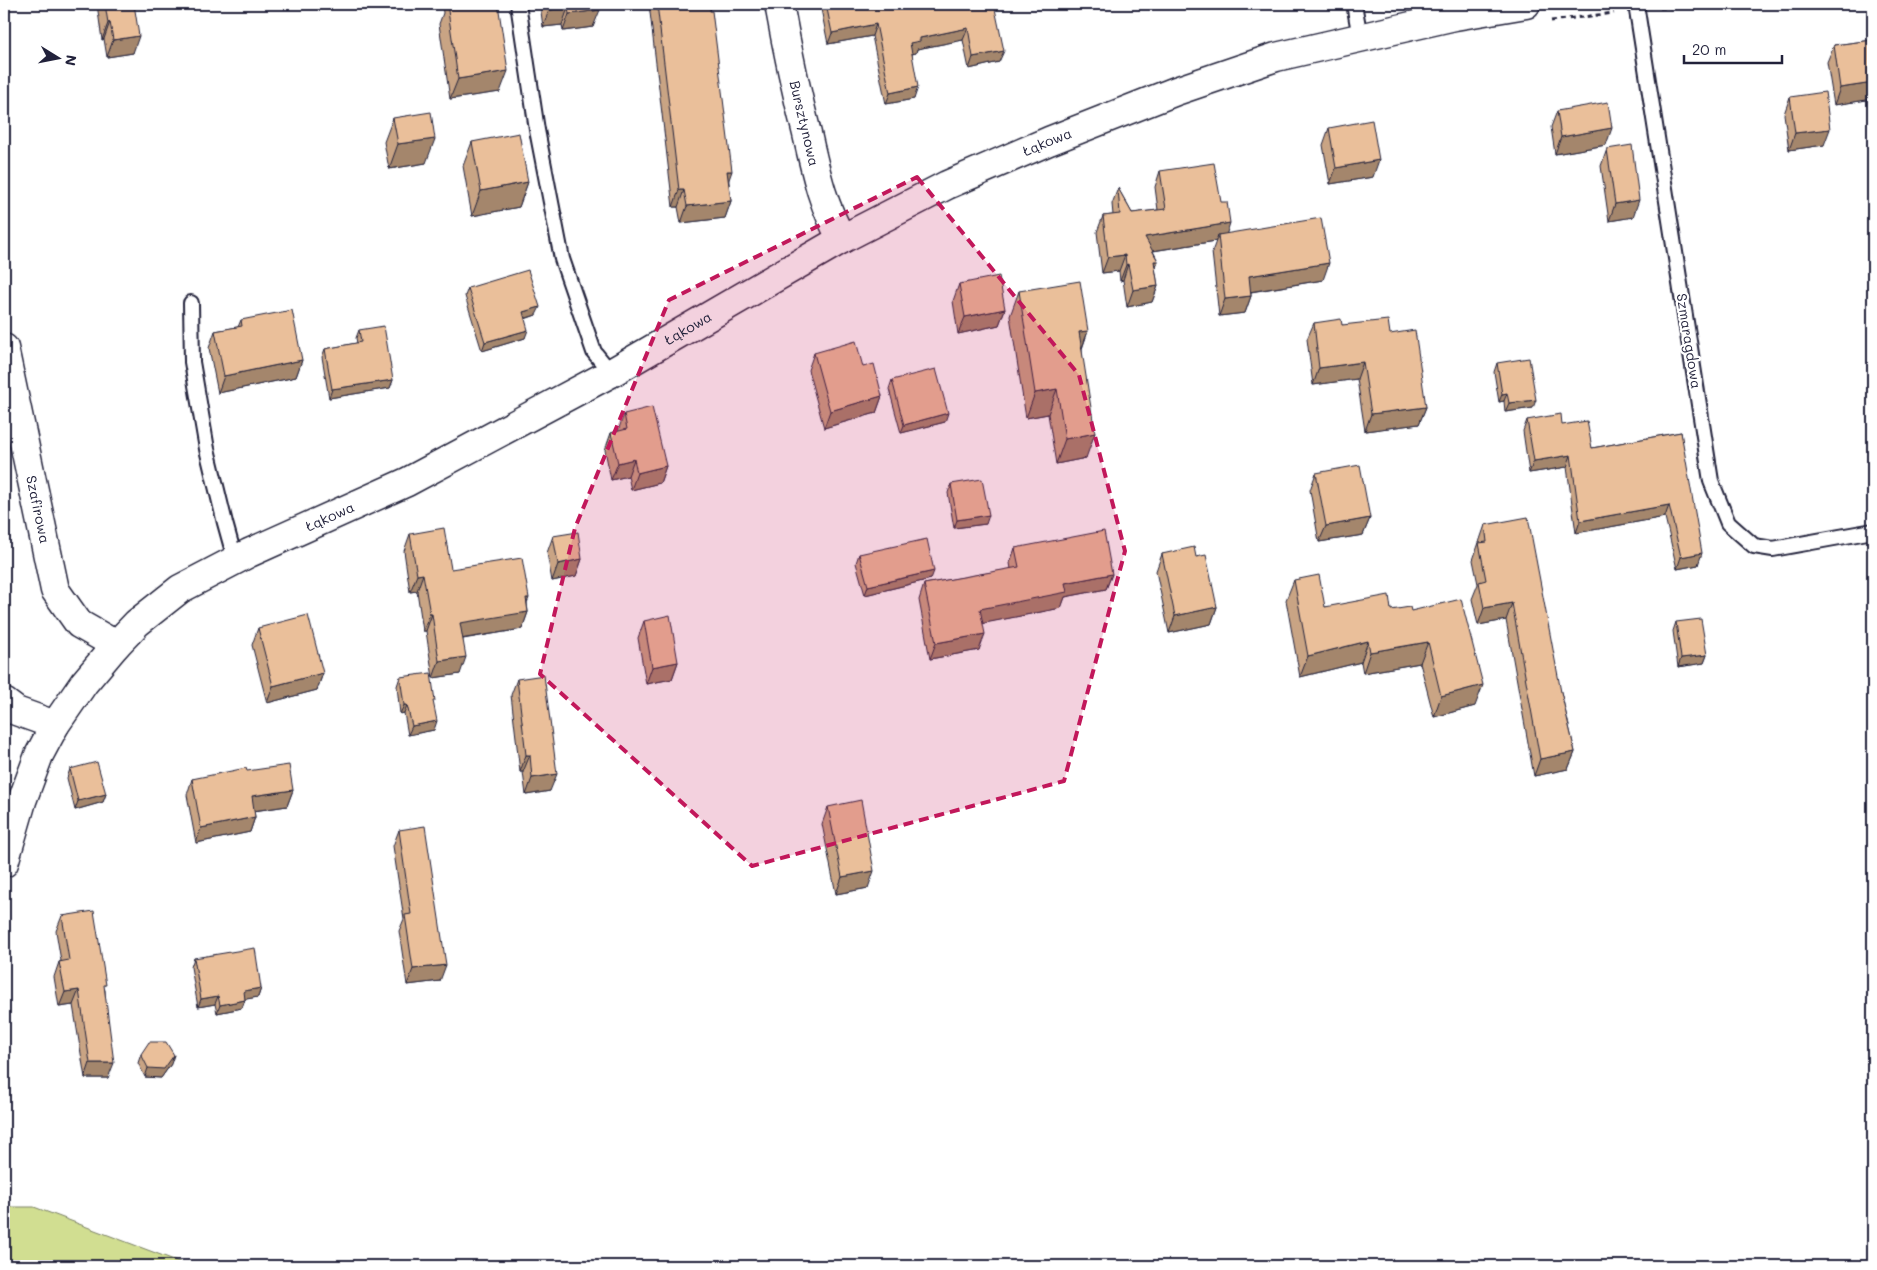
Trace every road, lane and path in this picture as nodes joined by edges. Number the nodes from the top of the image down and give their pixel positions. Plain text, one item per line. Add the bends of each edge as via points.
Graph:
1 (518, 4) edge
2 (779, 4) edge
3 (1354, 4) edge
4 (1719, 4) edge
5 (1636, 7) edge
6 (1535, 13) edge
7 (1360, 37) junction
8 (842, 239) junction
9 (191, 303) dead end
10 (4, 348) edge
11 (611, 374) junction
12 (1873, 531) edge
13 (235, 560) junction
14 (116, 645) junction
15 (4, 702) edge
16 (55, 725) junction
17 (4, 863) edge

1 - 11 lane via 537,130 562,260 594,352
2 - 8 street, Bursztynowa via 819,186 829,216
3 - 7 lane
4 - 5 path
5 - 6 path
5 - 12 lane, Szmaragdowa via 1712,481 1728,523 1754,546 1772,549
6 - 7 street, Łąkowa via 1455,16
7 - 8 street, Łąkowa via 1276,57 1176,91 947,185
8 - 11 street, Łąkowa
9 - 13 lane via 192,362 207,449
10 - 14 street, Szafirowa via 55,590 79,624
11 - 13 street, Łąkowa via 407,482
13 - 14 street, Łąkowa via 180,589 137,623
14 - 16 street, Łąkowa
15 - 16 street via 16,711
16 - 17 street, Łąkowa via 39,754

